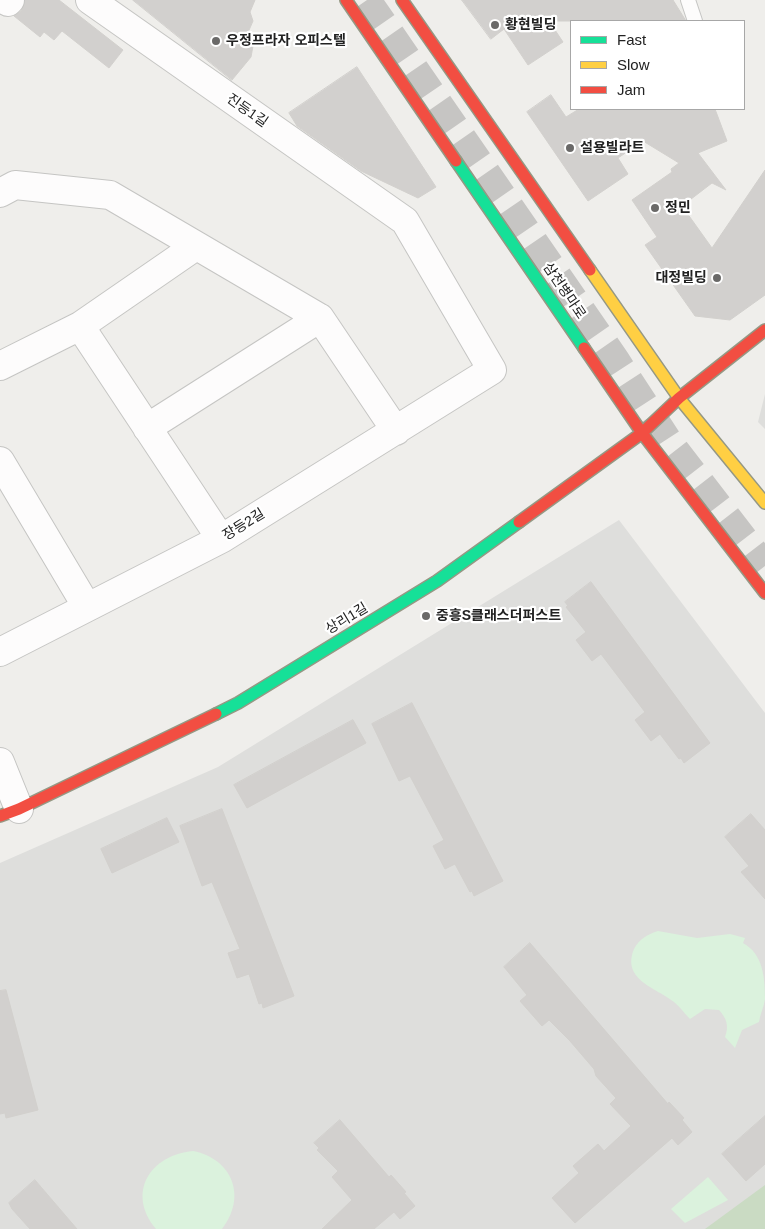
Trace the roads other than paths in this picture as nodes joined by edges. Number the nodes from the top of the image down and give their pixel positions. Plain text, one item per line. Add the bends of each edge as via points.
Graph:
1 (90, 0) edge
2 (346, 0) edge
3 (402, 0) edge
4 (688, 0) edge
5 (695, 20) edge
6 (0, 193) edge
7 (405, 221) joint
8 (196, 246) junction
9 (320, 318) junction
10 (80, 326) junction
11 (765, 330) edge
12 (0, 366) edge
13 (679, 398) junction
14 (147, 428) junction
15 (396, 431) junction
16 (642, 432) junction
17 (0, 461) edge
18 (765, 503) edge
19 (221, 539) junction
20 (765, 593) edge
21 (87, 607) junction
22 (0, 652) edge
23 (0, 762) edge
24 (10, 813) edge

1 - 7 street, 진등1길
2 - 16 main road, 삼천병마로
3 - 13 main road
4 - 5 lane
6 - 8 street via 15,185 110,195
7 - 15 street, 장등2길 via 492,370
8 - 9 street
8 - 10 street
9 - 14 street
9 - 15 street
10 - 12 street
10 - 14 street
11 - 13 main road
13 - 16 main road, 상리1길
13 - 18 main road
14 - 19 street
15 - 19 street, 장등2길
16 - 20 main road, 삼천병마로
16 - 24 main road, 상리1길 via 438,581 246,698
17 - 21 street
19 - 21 street, 장등2길
21 - 22 street, 장등2길
23 - 24 street

